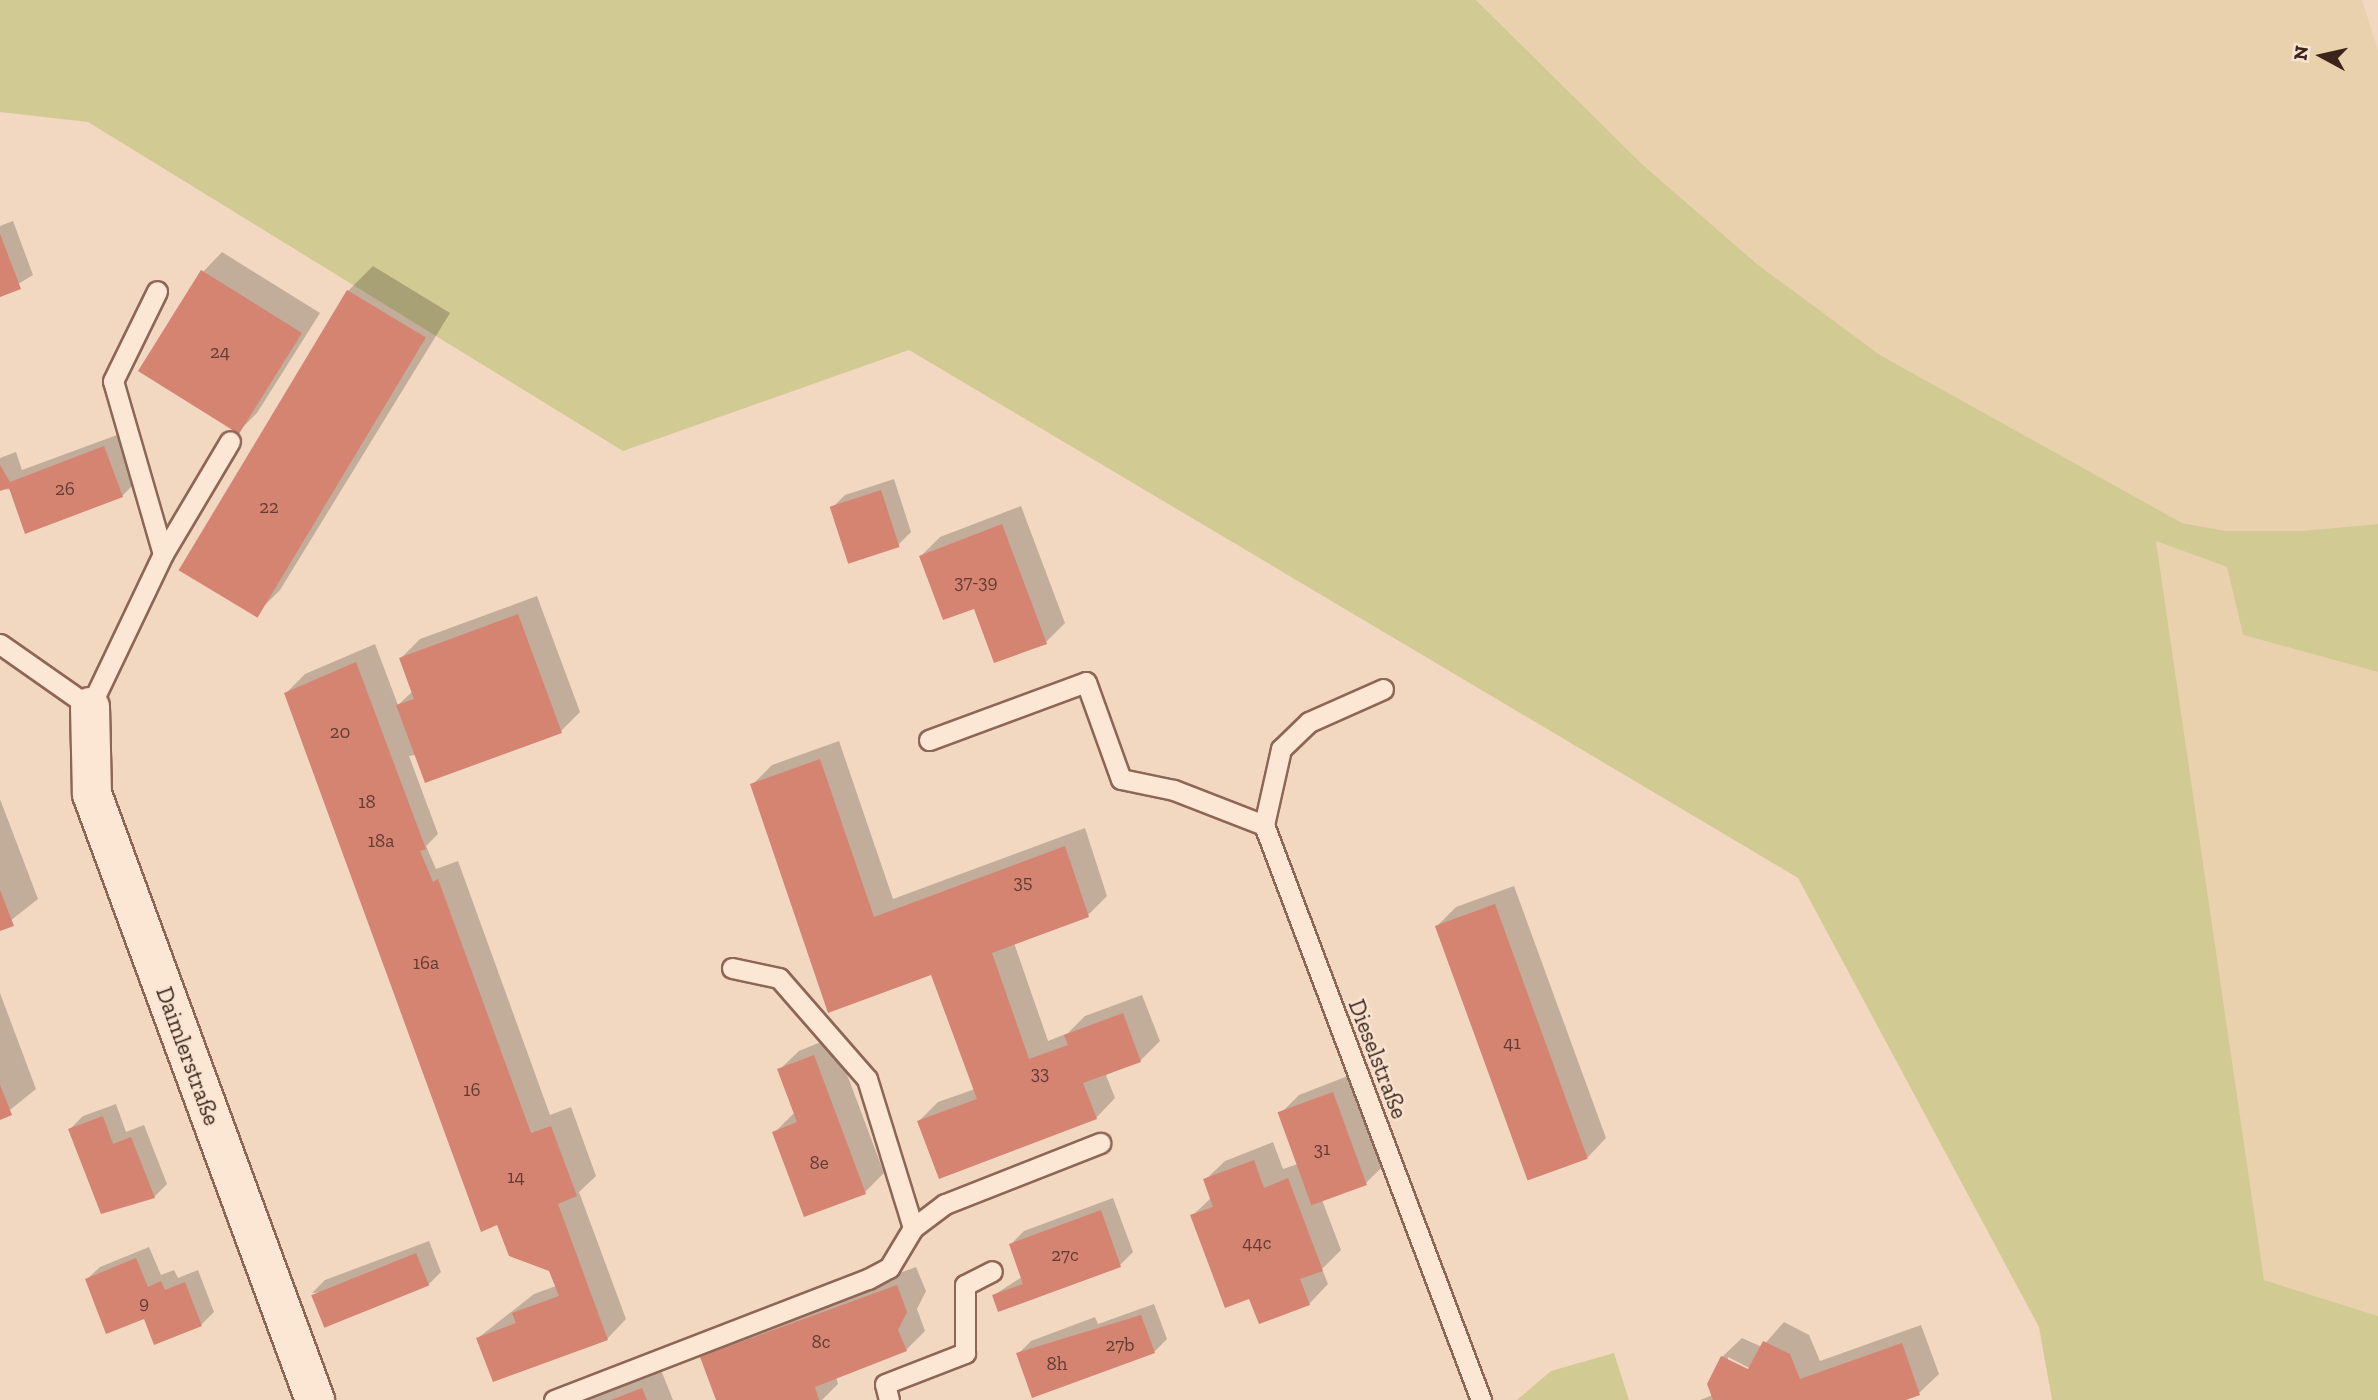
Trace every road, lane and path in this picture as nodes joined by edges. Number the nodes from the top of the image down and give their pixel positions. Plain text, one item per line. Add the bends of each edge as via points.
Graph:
1 (157, 291) dead end
2 (230, 441) dead end
3 (163, 554) junction
4 (0, 644) edge
5 (1382, 689) dead end
6 (90, 707) junction
7 (929, 740) dead end
8 (1264, 825) junction
9 (732, 968) dead end
10 (1100, 1143) dead end
11 (913, 1228) junction
12 (992, 1271) dead end
13 (315, 1400) edge
14 (554, 1400) edge
15 (889, 1400) edge
16 (1481, 1400) edge

1 - 3 lane via 113,381
2 - 3 lane
3 - 6 lane
4 - 6 lane
5 - 8 lane via 1309,722 1281,749
6 - 13 street, Daimlerstraße via 92,794
7 - 8 lane via 1086,682 1121,779 1174,789
8 - 16 lane, Dieselstraße
9 - 11 lane via 779,978 867,1079
10 - 11 lane via 944,1204
11 - 14 lane via 889,1268 868,1279
12 - 15 lane via 965,1285 965,1353 885,1384

